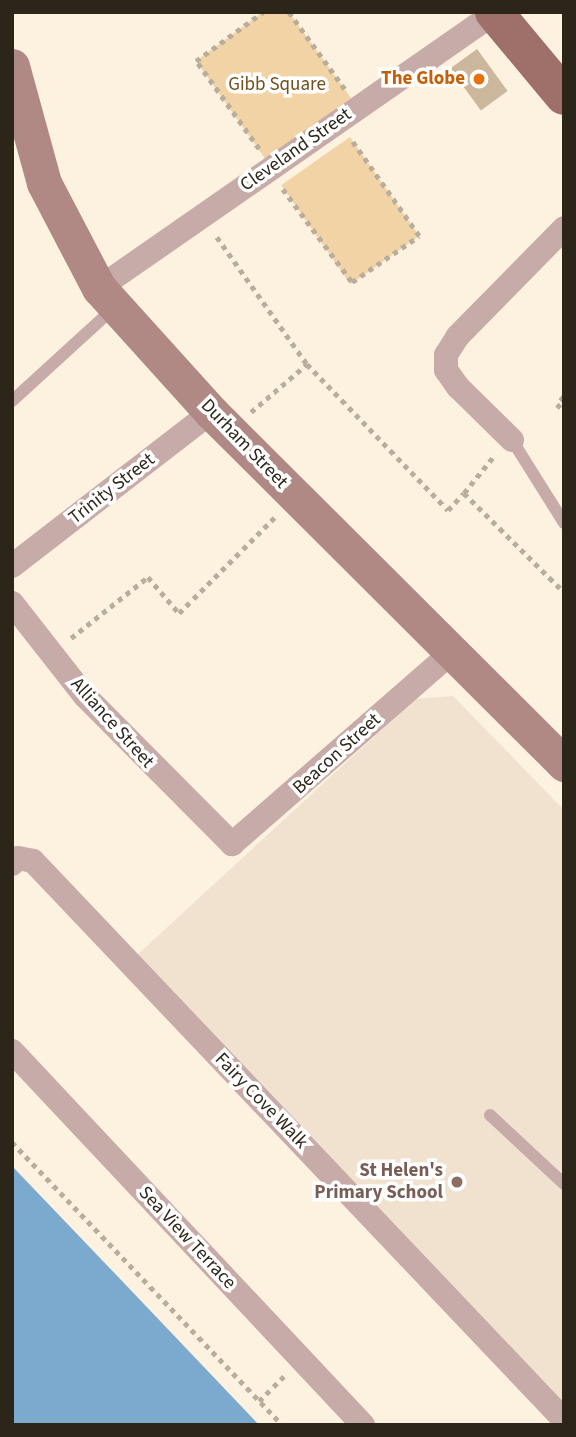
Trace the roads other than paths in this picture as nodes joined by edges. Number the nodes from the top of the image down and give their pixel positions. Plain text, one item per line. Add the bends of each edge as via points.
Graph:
1 (494, 13) edge
2 (12, 66) edge
3 (564, 96) edge
4 (564, 228) edge
5 (107, 298) junction
6 (12, 401) edge
7 (220, 421) junction
8 (510, 439) joint
9 (564, 523) edge
10 (12, 566) edge
11 (12, 603) edge
12 (451, 653) junction
13 (564, 764) edge
14 (219, 837) joint
15 (12, 864) edge
16 (12, 1051) edge
17 (490, 1115) dead end
18 (564, 1184) edge
19 (564, 1420) edge
20 (363, 1425) edge

1 - 3 main road
1 - 5 street, Cleveland Street via 202,216
2 - 5 street, Durham Street via 44,183
4 - 8 street via 458,335 446,355 446,370 458,387
5 - 6 lane
5 - 7 street, Durham Street
7 - 10 street, Trinity Street
7 - 12 street, Durham Street
8 - 9 lane
11 - 14 street, Alliance Street via 85,696
12 - 13 street, Durham Street
12 - 14 street, Beacon Street via 244,837 232,844
15 - 19 street, Fairy Cove Walk via 18,858 33,860
16 - 20 street, Sea View Terrace
17 - 18 lane

